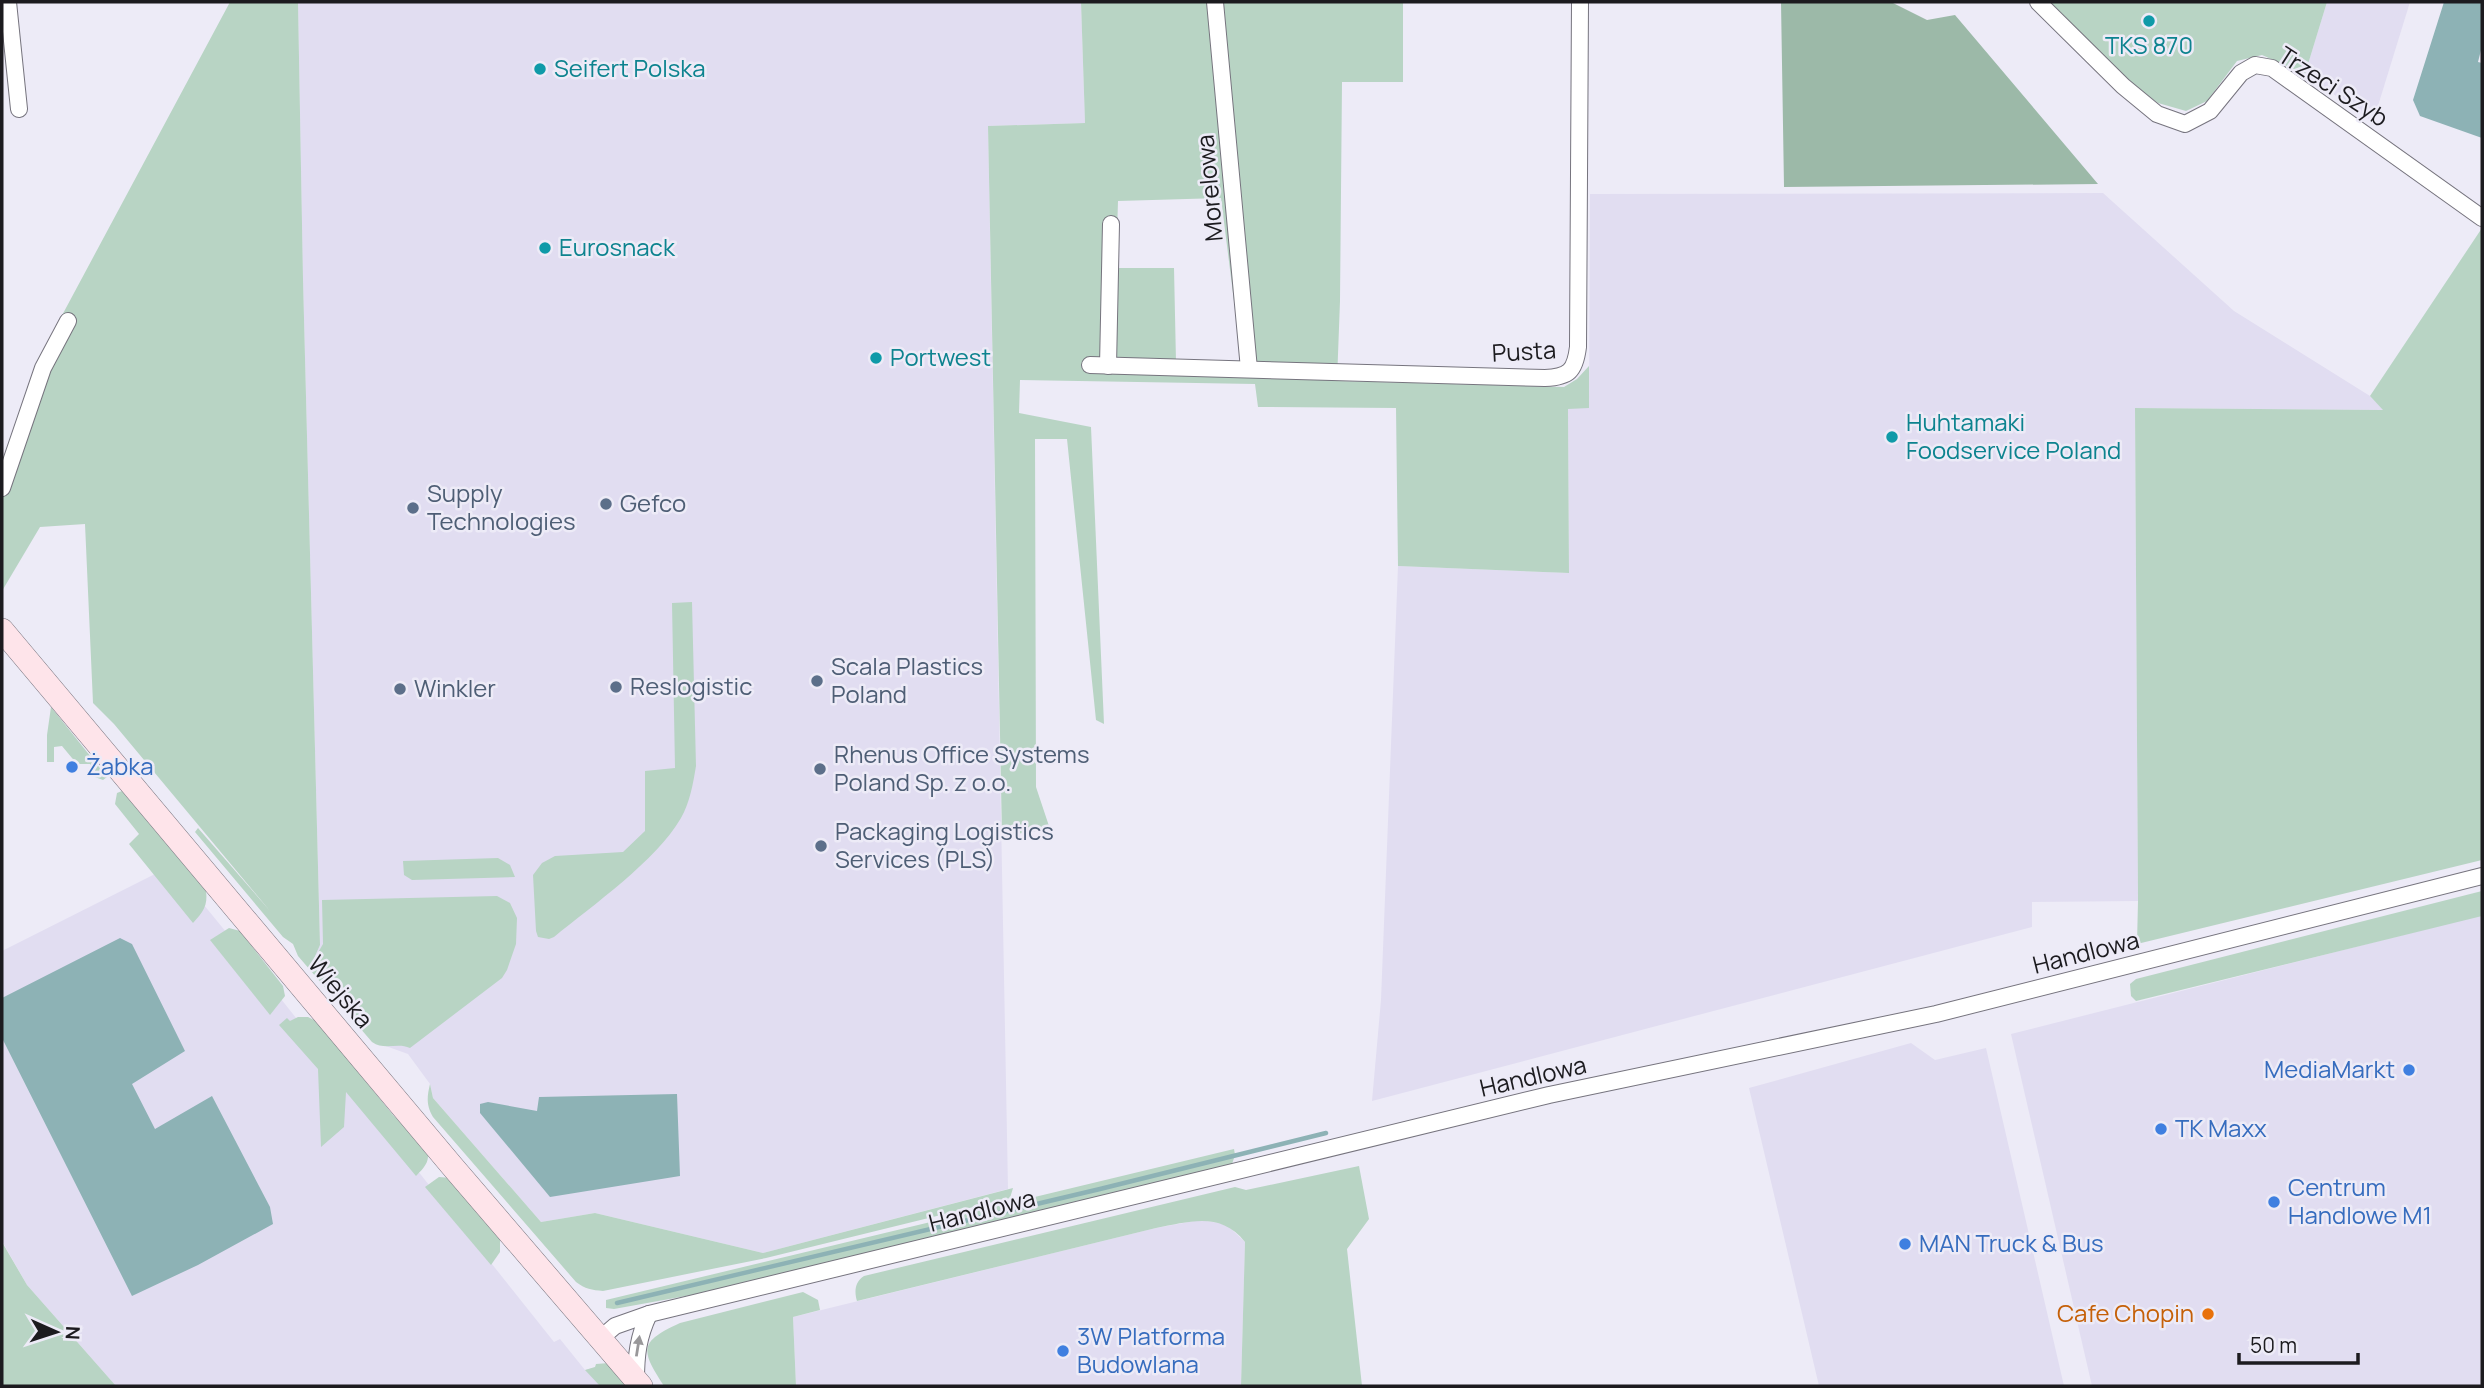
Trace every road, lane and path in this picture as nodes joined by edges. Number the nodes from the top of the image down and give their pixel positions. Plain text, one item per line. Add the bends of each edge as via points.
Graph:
1 (8, 2) edge
2 (1215, 2) edge
3 (1580, 2) edge
4 (2038, 2) edge
5 (19, 109) dead end
6 (2482, 218) edge
7 (1111, 224) dead end
8 (68, 321) dead end
9 (1090, 365) dead end
10 (1108, 366) junction
11 (1249, 369) junction
12 (2, 488) edge
13 (2, 630) edge
14 (2482, 876) edge
15 (649, 1314) junction
16 (600, 1339) junction
17 (638, 1383) edge

1 - 5 street
2 - 11 street, Morelowa
3 - 11 street, Pusta via 1578,347 1573,368 1564,376 1545,378
4 - 6 street, Trzeci Szyb via 2157,114 2185,124 2210,111 2241,73 2255,65 2272,68
7 - 10 street
8 - 12 street via 43,368
9 - 10 street, Pusta
10 - 11 street, Pusta
13 - 16 street, Wiejska
14 - 15 street, Handlowa via 1936,1014 1549,1095
15 - 16 street, Handlowa via 615,1326
17 -> 15 street via 636,1350
16 - 17 street, Wiejska

